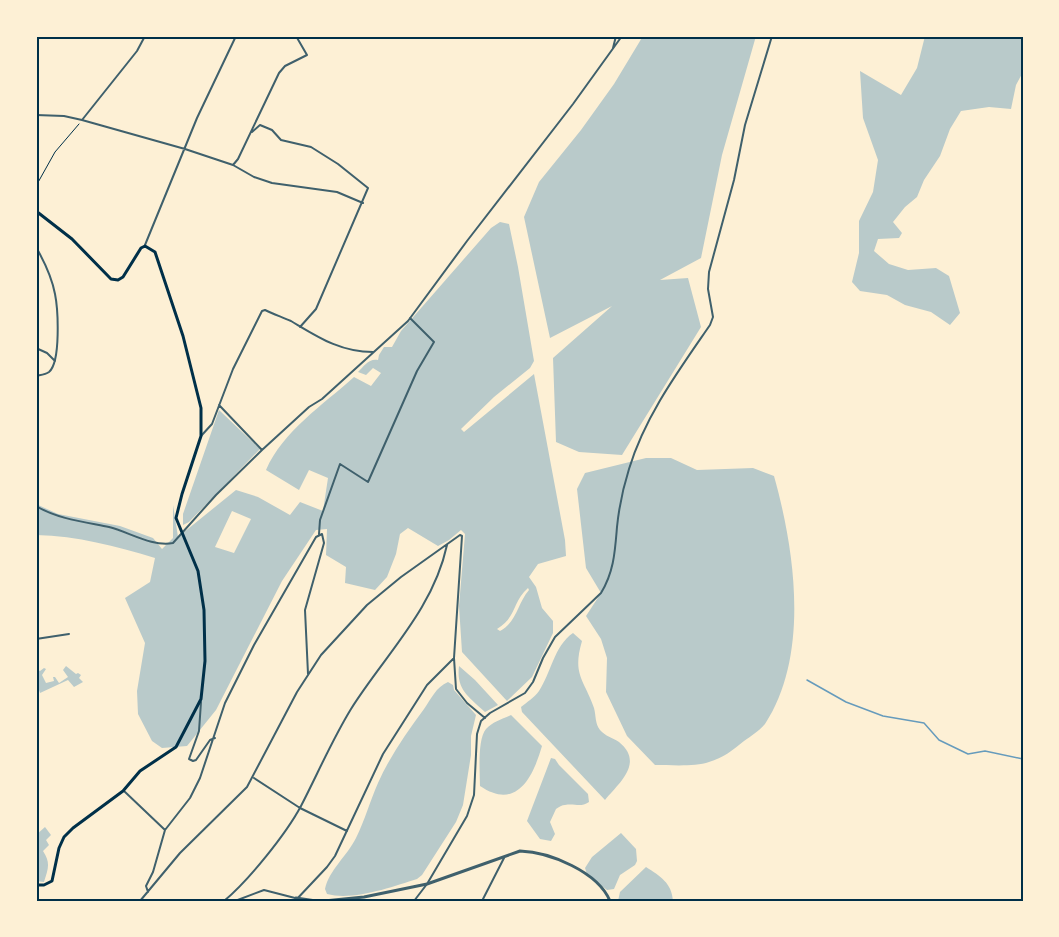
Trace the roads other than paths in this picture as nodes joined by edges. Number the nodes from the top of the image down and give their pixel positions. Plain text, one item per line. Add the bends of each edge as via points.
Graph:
1 (145, 36) edge
2 (236, 36) edge
3 (296, 36) edge
4 (616, 36) edge
5 (622, 36) edge
6 (772, 36) edge
7 (612, 51) junction
8 (36, 115) edge
9 (82, 120) junction
10 (251, 133) junction
11 (185, 149) junction
12 (232, 165) junction
13 (363, 202) junction
14 (36, 211) edge
15 (145, 246) junction
16 (36, 247) edge
17 (36, 252) edge
18 (40, 254) junction
19 (410, 318) junction
20 (300, 327) junction
21 (36, 348) edge
22 (374, 352) junction
23 (55, 361) junction
24 (36, 376) edge
25 (219, 405) junction
26 (201, 436) junction
27 (262, 450) junction
28 (36, 506) edge
29 (184, 532) junction
30 (319, 534) junction
31 (447, 545) junction
32 (69, 634) dead end
33 (36, 639) edge
34 (454, 658) junction
35 (308, 674) junction
36 (201, 699) junction
37 (485, 718) junction
38 (214, 738) junction
39 (254, 778) junction
40 (123, 791) junction
41 (300, 808) junction
42 (165, 830) junction
43 (348, 831) junction
44 (506, 855) junction
45 (427, 884) junction
46 (36, 885) edge
47 (148, 892) junction
48 (296, 900) edge
49 (140, 901) edge
50 (224, 901) edge
51 (235, 901) edge
52 (316, 901) edge
53 (324, 901) edge
54 (414, 901) edge
55 (482, 901) edge
56 (610, 901) edge

1 - 9 street
2 - 11 street
3 - 10 street via 308,55 279,73
4 - 7 street
5 - 7 street
6 - 37 street via 745,125 709,272 713,317 642,433 620,503 616,552 607,584 555,637 525,693
7 - 19 street
8 - 9 street
9 - 11 street
10 - 12 street
10 - 13 street via 260,125 281,140 311,147 366,185
11 - 12 street
11 - 15 street
12 - 13 street via 272,183 337,192
13 - 20 street via 316,309
14 - 15 main road via 72,239 111,279 123,277
15 - 26 main road via 157,258 183,336 201,408
16 - 18 street
17 - 18 street
18 - 23 street via 55,296
19 - 22 street
19 - 30 street via 434,342 417,371 368,482 340,464 320,519
20 - 22 street via 355,352
20 - 25 street via 262,311
21 - 23 street
22 - 27 street
23 - 24 street via 49,372
25 - 26 street via 212,424
25 - 27 street
26 - 29 main road via 178,509 177,518
27 - 29 street
28 - 29 street via 52,514 165,544 173,543
29 - 36 main road via 198,572 204,610
30 - 35 street via 324,543 305,610
30 - 38 street via 254,645 225,703
31 - 34 street via 462,536
31 - 35 street via 367,605
31 - 41 street via 442,568 417,616 334,735
32 - 33 street
34 - 37 street via 456,689
34 - 43 street via 427,685 383,754
35 - 39 street
36 - 38 street via 199,731 189,759 196,760
36 - 40 main road via 176,747 140,771
37 - 45 street via 477,734 474,795 467,816
38 - 42 street via 195,788
39 - 41 street
39 - 47 street via 180,852
40 - 42 street
40 - 46 main road via 64,837 52,881
41 - 43 street
41 - 50 street via 252,873
42 - 47 street via 146,886
43 - 48 street via 327,867
44 - 45 street
44 - 55 street
44 - 56 street via 520,851 550,856 598,884
45 - 53 street
45 - 54 street
47 - 49 street
48 - 51 street via 264,890
48 - 52 street

